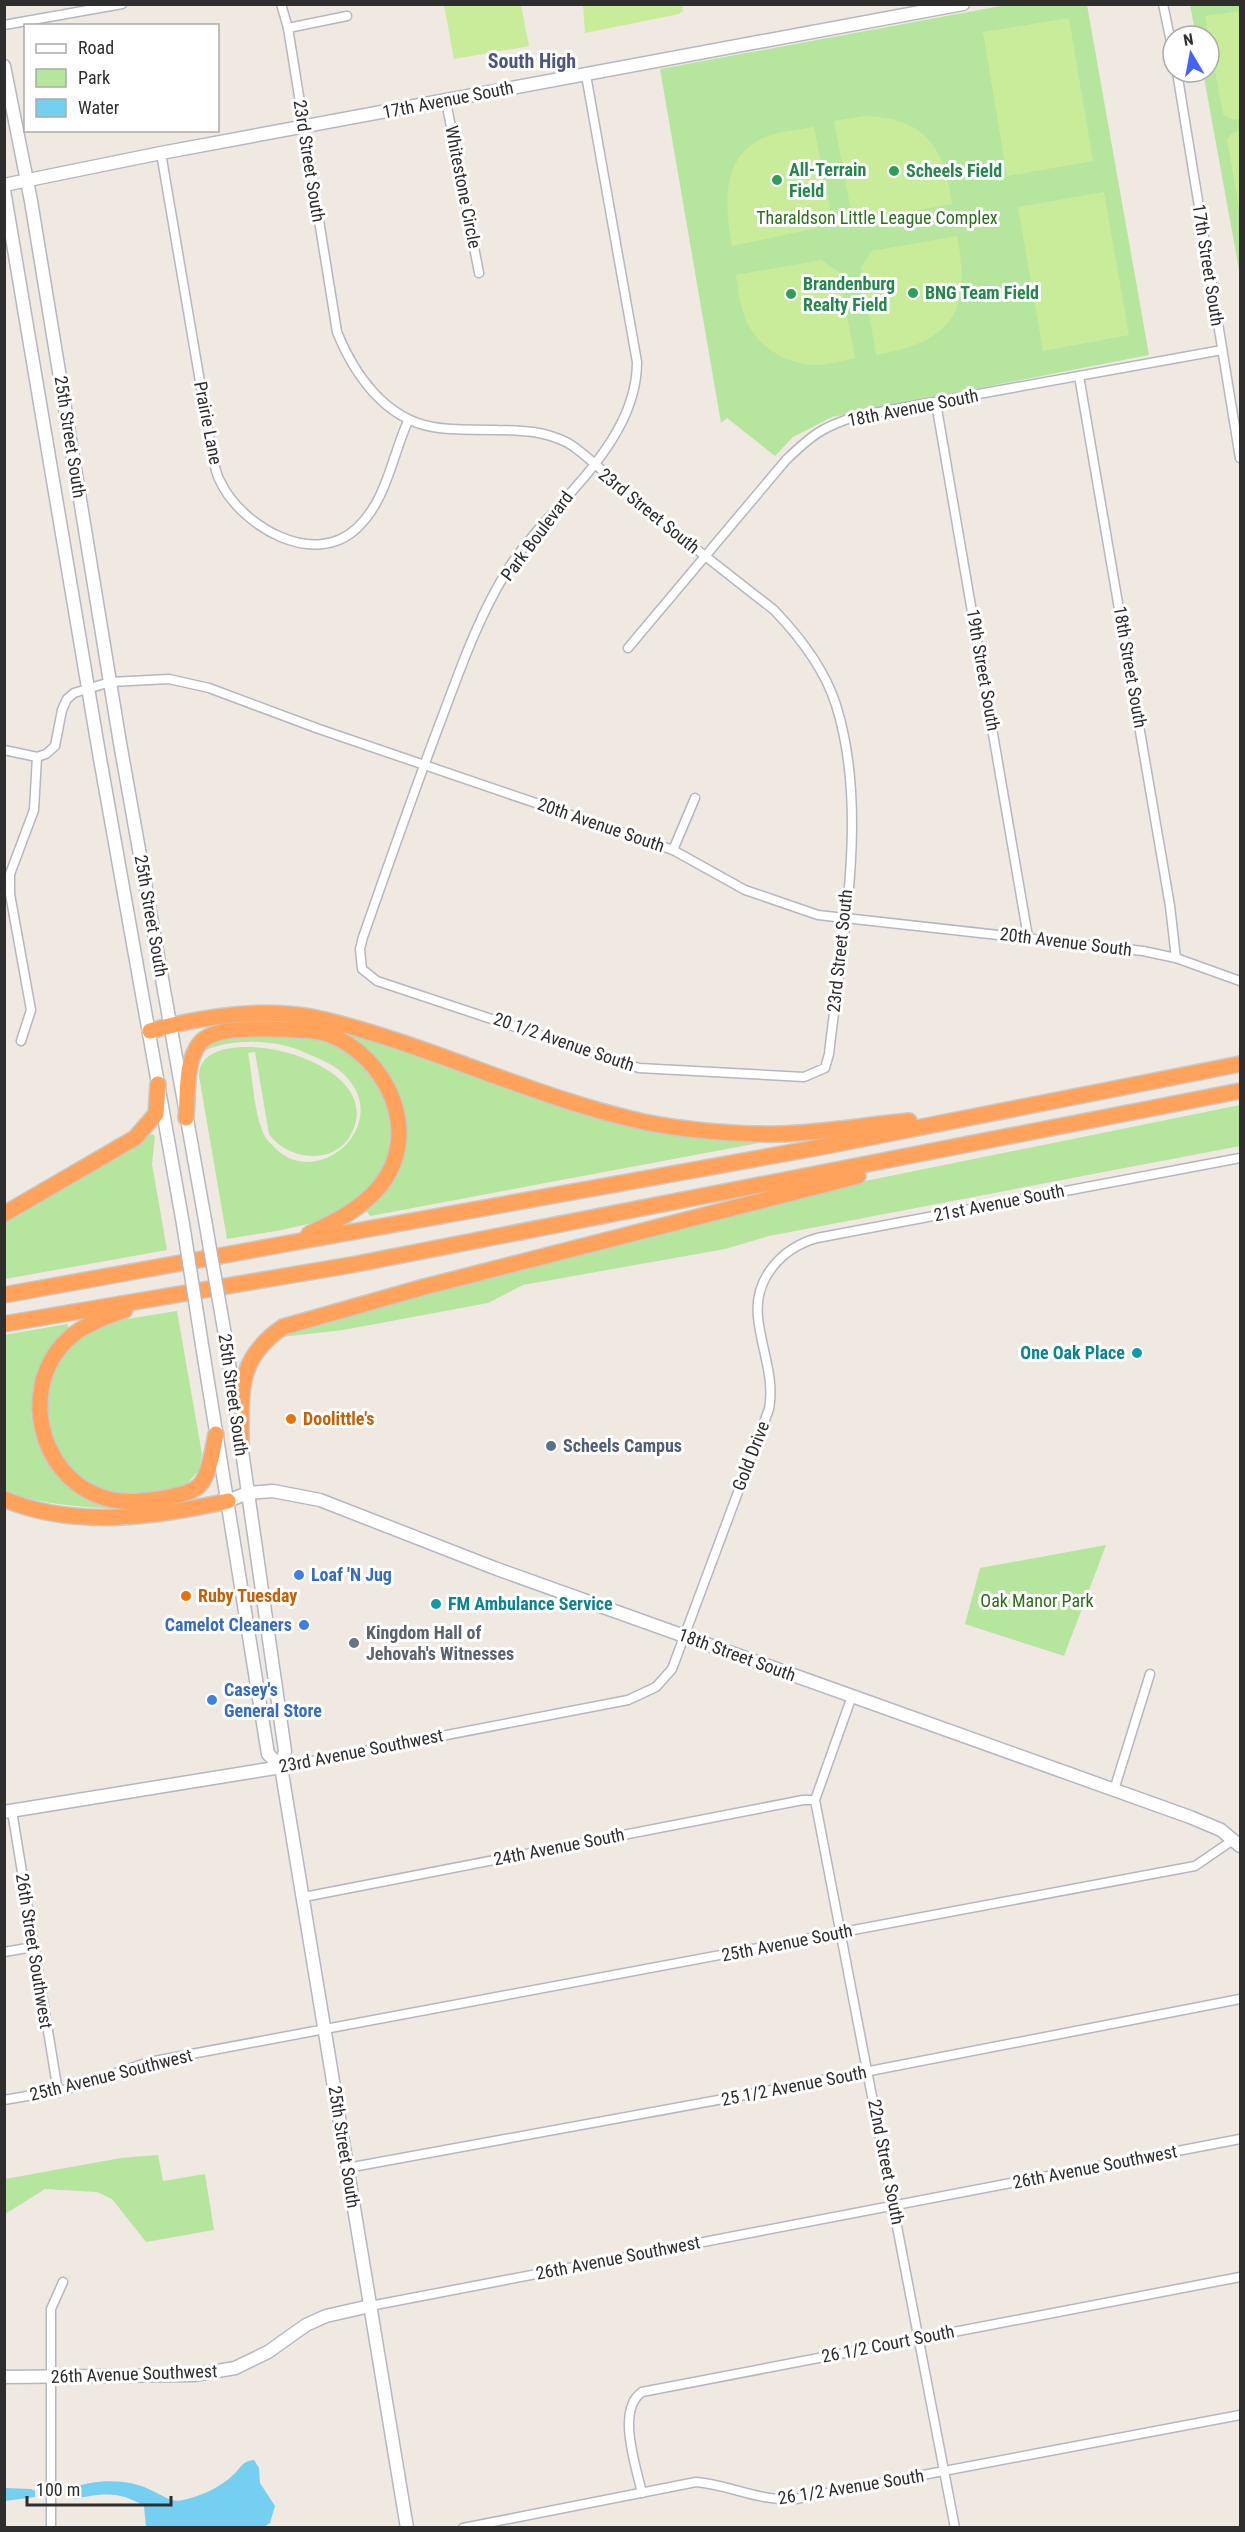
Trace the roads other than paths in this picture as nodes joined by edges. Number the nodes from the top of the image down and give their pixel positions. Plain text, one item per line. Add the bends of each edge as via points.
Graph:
1 (122, 4) edge
2 (281, 4) edge
3 (963, 4) edge
4 (1163, 4) edge
5 (347, 16) dead end
6 (1167, 24) edge
7 (4, 25) edge
8 (288, 28) junction
9 (4, 66) edge
10 (586, 75) junction
11 (1179, 84) edge
12 (446, 101) junction
13 (304, 128) junction
14 (161, 153) junction
15 (27, 179) junction
16 (4, 185) edge
17 (4, 190) edge
18 (479, 273) dead end
19 (1222, 350) junction
20 (1079, 376) junction
21 (936, 402) junction
22 (408, 421) junction
23 (1240, 458) edge
24 (592, 464) junction
25 (705, 556) junction
26 (628, 648) dead end
27 (110, 682) junction
28 (88, 688) junction
29 (4, 750) edge
30 (38, 757) junction
31 (424, 764) junction
32 (695, 798) dead end
33 (673, 850) junction
34 (845, 918) junction
35 (1028, 937) junction
36 (1176, 958) junction
37 (1240, 981) edge
38 (417, 993) joint
39 (171, 1025) junction
40 (150, 1031) junction
41 (21, 1041) dead end
42 (1240, 1064) edge
43 (750, 1076) joint
44 (158, 1084) junction
45 (1240, 1091) edge
46 (1008, 1111) junction
47 (186, 1118) junction
48 (974, 1144) junction
49 (1240, 1158) edge
50 (4, 1214) edge
51 (291, 1243) junction
52 (769, 1271) joint
53 (4, 1295) edge
54 (164, 1297) junction
55 (4, 1324) edge
56 (216, 1434) junction
57 (241, 1446) junction
58 (247, 1493) junction
59 (4, 1499) edge
60 (228, 1501) junction
61 (685, 1636) junction
62 (1150, 1674) dead end
63 (852, 1696) junction
64 (281, 1767) junction
65 (1114, 1790) junction
66 (815, 1800) junction
67 (8, 1811) edge
68 (1238, 1840) edge
69 (304, 1897) junction
70 (840, 1932) junction
71 (33, 1947) junction
72 (4, 1952) edge
73 (1240, 1999) edge
74 (325, 2030) junction
75 (868, 2072) junction
76 (58, 2092) junction
77 (4, 2100) edge
78 (1240, 2139) edge
79 (347, 2169) junction
80 (894, 2207) junction
81 (1240, 2277) edge
82 (63, 2282) dead end
83 (370, 2306) junction
84 (918, 2339) junction
85 (4, 2377) edge
86 (51, 2377) junction
87 (1240, 2415) edge
88 (944, 2472) junction
89 (642, 2493) junction
90 (51, 2528) edge
91 (407, 2528) edge
92 (463, 2528) edge
93 (955, 2528) edge

1 - 7 street
2 - 8 street, 23rd Street South
3 - 10 main road, 17th Avenue South
4 - 6 street
5 - 8 street
8 - 13 street, 23rd Street South
9 - 15 main road, 25th Street South
10 - 12 main road, 17th Avenue South
10 - 24 street, Park Boulevard via 637,362 631,401 622,422
11 - 19 street, 17th Street South
12 - 13 main road, 17th Avenue South
12 - 18 street, Whitestone Circle
13 - 14 main road, 17th Avenue South
13 - 22 street, 23rd Street South via 337,332 358,375
14 - 15 main road, 17th Avenue South
14 - 22 street, Prairie Lane via 213,458 220,481 239,506 256,523 279,536 316,545 337,541 356,529 376,506
15 - 16 main road, 17th Avenue South
15 - 27 main road, 25th Street South
17 - 28 main road, 25th Street South
19 - 20 street, 18th Avenue South
19 - 23 street, 17th Street South
20 - 21 street, 18th Avenue South
20 - 36 street, 18th Street South
21 - 25 street, 18th Avenue South via 857,416 828,425 808,438
21 - 35 street, 19th Street South
22 - 24 street, 23rd Street South via 461,430 530,431 554,436
24 - 25 street, 23rd Street South
24 - 31 street, Park Boulevard via 511,565 462,659
25 - 26 street, 18th Avenue South
25 - 34 street, 23rd Street South via 774,610 793,630 836,703 848,750 852,836
27 - 28 street, 20th Avenue South
27 - 31 street, 20th Avenue South via 169,678 209,688
27 - 39 main road, 25th Street South
28 - 30 street, 20th Avenue South via 67,699 55,746
28 - 40 main road, 25th Street South
29 - 30 street
30 - 41 street via 34,810 10,874 10,894 31,1010
31 - 33 street, 20th Avenue South
31 - 38 street, Park Boulevard via 360,949 362,969 369,976
32 - 33 street
33 - 34 street, 20th Avenue South via 745,890 818,915
34 - 35 street, 20th Avenue South
34 - 43 street, 23rd Street South via 830,1054 825,1068 804,1077
35 - 36 street, 20th Avenue South
36 - 37 street, 20th Avenue South
38 - 43 street, 20 1/2 Avenue South via 639,1068
39 - 40 highway
39 - 46 highway via 256,1014 324,1019 579,1105 645,1122 689,1128 778,1134
39 - 47 main road, 25th Street South
40 - 44 main road, 25th Street South
42 - 46 highway
44 - 50 highway via 156,1114 135,1138
44 - 56 main road, 25th Street South, bridge
45 - 48 highway
46 - 51 highway
47 - 51 highway via 195,1049 215,1033 272,1029 327,1034 361,1052 379,1073 395,1100 399,1128 396,1154 381,1185 353,1213
47 - 57 main road, 25th Street South, bridge
48 - 54 highway via 351,1265
48 - 57 highway via 283,1327 266,1338 245,1369
49 - 52 street, 21st Avenue South via 817,1238 792,1247
51 - 53 highway
52 - 61 street, Gold Drive via 760,1293 758,1315 771,1379 769,1409
54 - 55 highway
54 - 56 highway via 94,1323 68,1340 49,1366 40,1396 43,1433 63,1470 83,1486 118,1501 142,1502 191,1492 204,1479
56 - 60 main road, 25th Street South
57 - 58 main road, 25th Street South
58 - 60 main road, 18th Street South
58 - 61 main road, 18th Street South via 294,1493 320,1500 496,1569
58 - 64 main road, 25th Street South via 285,1751
59 - 60 highway via 68,1515 98,1518
60 - 64 main road, 25th Street South via 268,1754
61 - 63 main road, 18th Street South
61 - 64 street, 23rd Avenue Southwest via 672,1669 656,1687 632,1699
62 - 65 street
63 - 65 main road, 18th Street South
63 - 66 street
64 - 67 main road, 23rd Avenue Southwest
64 - 69 main road, 25th Street South
65 - 68 main road, 18th Street South
66 - 69 street, 24th Avenue South
66 - 70 street, 22nd Street South
67 - 71 street, 26th Street Southwest
68 - 70 street, 25th Avenue South via 1195,1866
69 - 74 main road, 25th Street South
70 - 74 street, 25th Avenue South
70 - 75 street, 22nd Street South
71 - 72 street
71 - 76 street, 26th Street Southwest
73 - 75 street, 25 1/2 Avenue South
74 - 76 street, 25th Avenue Southwest via 149,2062
74 - 79 main road, 25th Street South
75 - 79 street, 25 1/2 Avenue South
75 - 80 street, 22nd Street South
76 - 77 street, 25th Avenue Southwest
78 - 80 street, 26th Avenue Southwest
79 - 83 main road, 25th Street South
80 - 83 street, 26th Avenue Southwest
80 - 84 street, 22nd Street South
81 - 84 street, 26 1/2 Court South
82 - 86 street via 51,2309
83 - 86 main road, 26th Avenue Southwest via 316,2321 250,2361 219,2372
83 - 91 main road, 25th Street South
84 - 88 street, 22nd Street South
84 - 89 street, 26 1/2 Court South via 642,2392 630,2405 628,2418
85 - 86 main road, 26th Avenue Southwest
86 - 90 street
87 - 88 street, 26 1/2 Avenue South
88 - 89 street, 26 1/2 Avenue South via 780,2500 696,2482
88 - 93 street, 22nd Street South
89 - 92 street, 26 1/2 Avenue South

